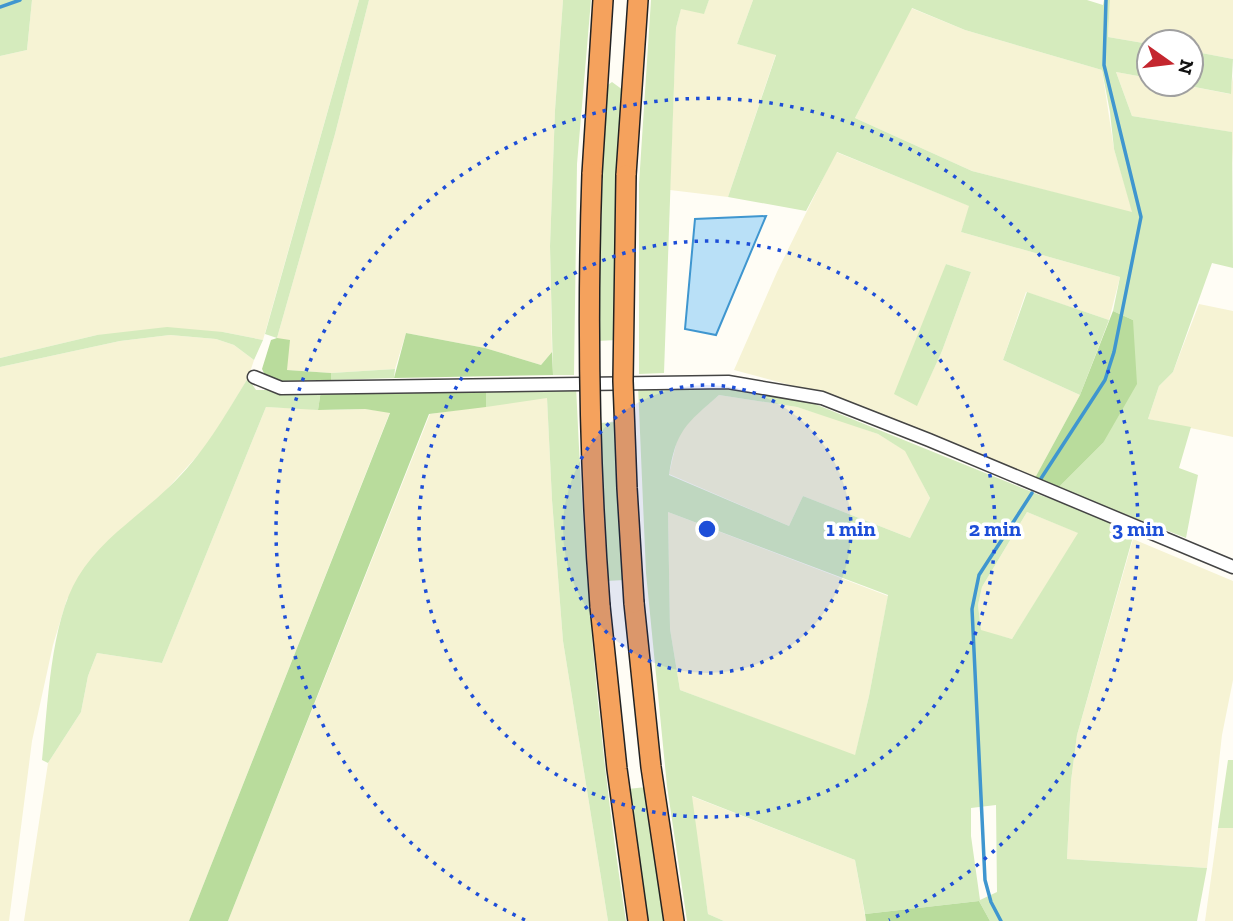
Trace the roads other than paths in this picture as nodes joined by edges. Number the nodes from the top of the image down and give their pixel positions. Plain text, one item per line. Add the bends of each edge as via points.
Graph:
1 (603, 0) edge
2 (638, 0) edge
3 (254, 377) dead end
4 (1233, 567) edge
5 (638, 921) edge
6 (674, 921) edge

1 - 5 highway, bridge via 589,301 593,501 617,769
2 - 6 highway, bridge via 626,175 626,488 651,767
3 - 4 street via 281,388 728,382 822,398

